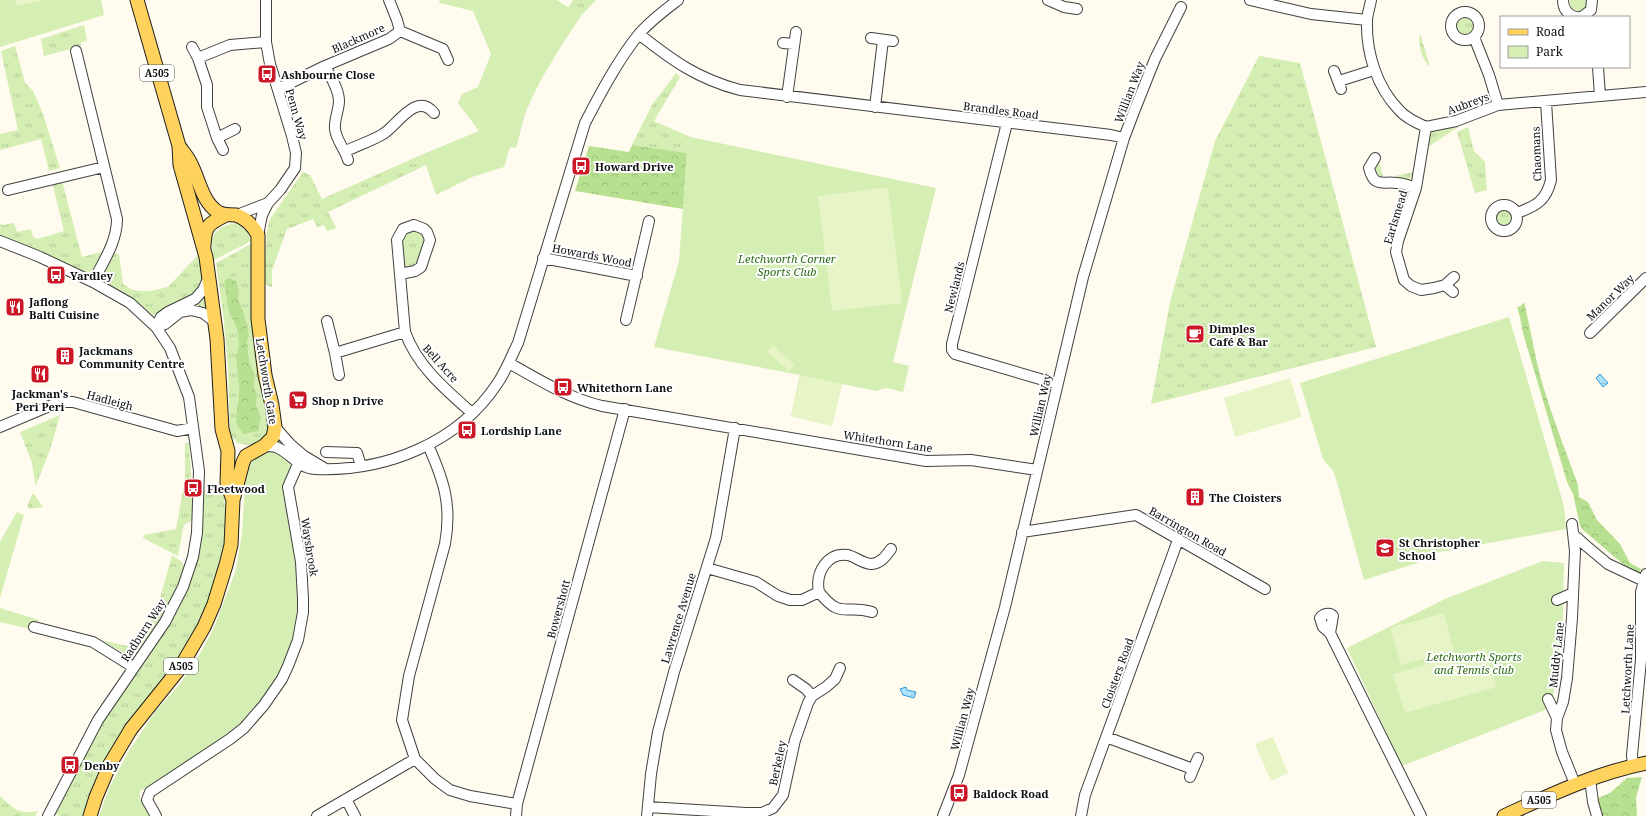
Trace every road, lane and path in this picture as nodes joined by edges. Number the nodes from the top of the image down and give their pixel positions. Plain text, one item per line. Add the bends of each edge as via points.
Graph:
1 (137, 0) edge
2 (266, 0) edge
3 (389, 0) edge
4 (678, 0) edge
5 (1048, 0) edge
6 (1250, 0) edge
7 (1371, 0) edge
8 (1563, 0) edge
9 (1592, 0) edge
10 (1267, 2) edge
11 (1181, 7) dead end
12 (1077, 10) dead end
13 (1577, 16) edge
14 (1582, 16) edge
15 (1367, 20) junction
16 (400, 31) junction
17 (796, 32) dead end
18 (639, 34) junction
19 (1474, 37) dead end
20 (871, 38) dead end
21 (266, 42) junction
22 (783, 43) dead end
23 (794, 44) junction
24 (192, 47) dead end
25 (76, 51) dead end
26 (198, 58) junction
27 (448, 60) dead end
28 (325, 66) junction
29 (1598, 68) edge
30 (1374, 70) junction
31 (1334, 71) dead end
32 (278, 89) junction
33 (1646, 92) edge
34 (1600, 96) junction
35 (787, 97) junction
36 (1546, 102) junction
37 (1498, 105) junction
38 (875, 107) junction
39 (434, 113) dead end
40 (1007, 123) junction
41 (1426, 127) junction
42 (235, 129) dead end
43 (217, 138) junction
44 (1124, 138) junction
45 (179, 146) junction
46 (223, 150) dead end
47 (1375, 158) dead end
48 (104, 167) junction
49 (1416, 188) junction
50 (14, 191) dead end
51 (268, 203) junction
52 (1517, 213) dead end
53 (231, 215) junction
54 (649, 221) dead end
55 (258, 235) junction
56 (0, 241) edge
57 (204, 247) junction
58 (543, 258) junction
59 (400, 274) junction
60 (637, 276) junction
61 (1454, 277) dead end
62 (1646, 278) edge
63 (208, 279) junction
64 (93, 282) junction
65 (1445, 285) junction
66 (1453, 292) dead end
67 (626, 320) dead end
68 (327, 321) dead end
69 (216, 322) junction
70 (156, 326) junction
71 (405, 332) junction
72 (1590, 333) dead end
73 (335, 353) junction
74 (509, 363) junction
75 (339, 375) dead end
76 (1057, 384) junction
77 (625, 409) junction
78 (472, 413) junction
79 (0, 427) edge
80 (275, 427) junction
81 (193, 428) junction
82 (735, 428) junction
83 (226, 443) junction
84 (428, 445) junction
85 (264, 446) junction
86 (252, 452) junction
87 (326, 452) dead end
88 (301, 460) junction
89 (361, 466) junction
90 (1037, 470) junction
91 (233, 500) junction
92 (1022, 532) junction
93 (1178, 540) junction
94 (891, 549) dead end
95 (707, 568) junction
96 (1645, 578) edge
97 (1265, 589) dead end
98 (819, 592) junction
99 (1573, 593) junction
100 (1557, 600) dead end
101 (866, 607) dead end
102 (34, 627) dead end
103 (1330, 633) dead end
104 (133, 667) junction
105 (840, 668) dead end
106 (793, 680) dead end
107 (812, 696) junction
108 (1548, 699) dead end
109 (1557, 718) junction
110 (1106, 737) junction
111 (1198, 758) dead end
112 (416, 759) junction
113 (1646, 763) edge
114 (1633, 765) junction
115 (1590, 778) junction
116 (1575, 784) junction
117 (346, 799) junction
118 (517, 804) junction
119 (647, 811) edge
120 (746, 815) edge
121 (48, 816) edge
122 (90, 816) edge
123 (156, 816) edge
124 (317, 816) edge
125 (355, 816) edge
126 (516, 816) edge
127 (943, 816) edge
128 (1082, 816) edge
129 (1421, 816) edge
130 (1504, 816) edge
131 (1597, 816) edge

1 - 45 main road, A505
2 - 21 street, Penn Way
3 - 16 street, Blackmore
4 - 18 street
5 - 12 street
6 - 10 street
7 - 15 street
8 - 13 street via 1563,7 1567,13
9 - 14 street via 1591,10
10 - 15 street via 1311,14
11 - 44 street, Willian Way via 1155,59
15 - 30 street via 1368,46
16 - 27 street, Blackmore via 443,49
16 - 28 street, Blackmore via 389,39
17 - 23 street
18 - 35 street, Brandles Road via 679,65 712,82 740,90
18 - 58 street via 600,94 585,123
19 - 37 street
20 - 38 street via 888,40
21 - 26 street via 230,45
21 - 32 street, Penn Way
22 - 23 street
23 - 35 street
24 - 26 street
25 - 48 street via 77,73
26 - 43 street via 207,85 207,107
28 - 32 street, Blackmore
28 - 39 street, Blackmore via 338,94 335,129 347,156 384,134 410,109 424,107
29 - 34 street
30 - 31 street via 1340,85
30 - 41 street via 1400,112
32 - 51 street, Penn Way via 294,142 295,168
33 - 34 street, Aubreys
34 - 36 street, Aubreys
35 - 38 street, Brandles Road
36 - 37 street, Aubreys
36 - 52 street, Chaomans via 1551,180 1549,191 1534,207
37 - 41 street, Aubreys via 1456,121
38 - 40 street, Brandles Road
40 - 44 street, Brandles Road
40 - 76 street, Newlands via 952,350 955,354
41 - 49 street, Earlsmead
42 - 43 street
43 - 46 street
44 - 76 street, Willian Way via 1083,277
45 - 53 main road, A505 via 190,162 210,204 218,212
45 - 57 main road, A505 via 180,165
47 - 49 street, Earlsmead via 1365,166 1372,178 1380,183 1396,182
48 - 50 street
48 - 64 street via 117,226 113,242
49 - 65 street, Earlsmead via 1398,241 1396,252 1400,268 1404,280 1421,290
51 - 53 street, Penn Way
51 - 55 street, Penn Way via 262,215
53 - 55 main road via 252,225
53 - 57 main road via 212,222 205,231
54 - 60 street, Howards Wood
55 - 80 main road, Letchworth Gate via 258,319
56 - 64 street, Radburn Way
57 - 63 main road
58 - 60 street, Howards Wood
58 - 74 street via 518,343
59 - 59 street, Bell Acre via 397,240 401,231 414,225 424,229 430,240 423,264 418,270
59 - 71 street, Bell Acre
60 - 67 street, Howards Wood
61 - 65 street, Earlsmead
62 - 72 street, Manor Way
63 - 69 main road
63 - 70 street via 195,299 168,312 161,317
64 - 70 street, Radburn Way via 130,303
65 - 66 street
68 - 73 street
69 - 70 street via 203,313 191,310 180,312 165,324
69 - 83 main road via 222,429
70 - 81 street, Radburn Way via 176,363 188,397
71 - 73 street
71 - 78 street, Bell Acre via 410,346 422,363
73 - 75 street
74 - 77 street, Whitethorn Lane via 586,403
74 - 78 street via 497,384
76 - 90 street, Willian Way
77 - 82 street, Whitethorn Lane
77 - 118 street, Bowershott
78 - 84 street
79 - 81 street, Hadleigh via 59,402 73,402 177,431
80 - 85 main road, Letchworth Gate via 273,437
80 - 88 street
81 - 104 street, Radburn Way via 199,471 197,533 193,557 183,586 165,622
82 - 90 street, Whitethorn Lane via 926,462 971,460
82 - 95 street, Lawrence Avenue via 719,523
83 - 86 main road
83 - 91 main road, A505 via 227,483
84 - 89 street via 399,458
84 - 112 street via 443,482 448,528 409,676 402,720
85 - 86 main road
85 - 88 street via 275,446
86 - 91 main road, A505 via 243,462
87 - 89 street via 357,453
88 - 89 street via 314,469
88 - 123 street, Waysbrook via 288,487 301,562 303,612 298,640 288,666 266,702 244,728 150,792 147,800
90 - 92 street, Willian Way
91 - 122 main road, A505 via 231,545 214,604 204,627 180,668 131,729 110,764
92 - 93 street, Barrington Road via 1136,516
92 - 127 street, Willian Way via 1005,606 959,775
93 - 97 street, Barrington Road
93 - 110 street, Cloisters Road
94 - 98 street via 884,559 876,563 867,563 847,555 831,559 820,571
95 - 98 street via 756,582 778,596 790,600 802,600
95 - 119 street, Lawrence Avenue via 663,712 653,756
96 - 99 street, Muddy Lane via 1608,564 1584,544 1573,530
96 - 114 street, Letchworth Lane via 1642,592 1641,660
98 - 101 street via 837,609 847,611
99 - 100 street
99 - 109 street, Muddy Lane via 1567,678
102 - 104 street via 93,642
103 - 129 street
104 - 121 street, Radburn Way via 98,720
105 - 107 street, Berkeley via 839,681
106 - 107 street
107 - 120 street, Berkeley via 798,726 786,785 780,800 767,812
108 - 109 street
109 - 116 street, Muddy Lane via 1558,738
110 - 111 street via 1192,773
110 - 128 street, Cloisters Road via 1085,795
112 - 117 street
112 - 118 street via 450,790
113 - 114 main road, A505
114 - 115 main road, A505
115 - 116 main road, A505
115 - 131 street
116 - 130 main road, A505
117 - 124 street
117 - 125 street
118 - 126 street, Bowershott
119 - 120 street, Berkeley

